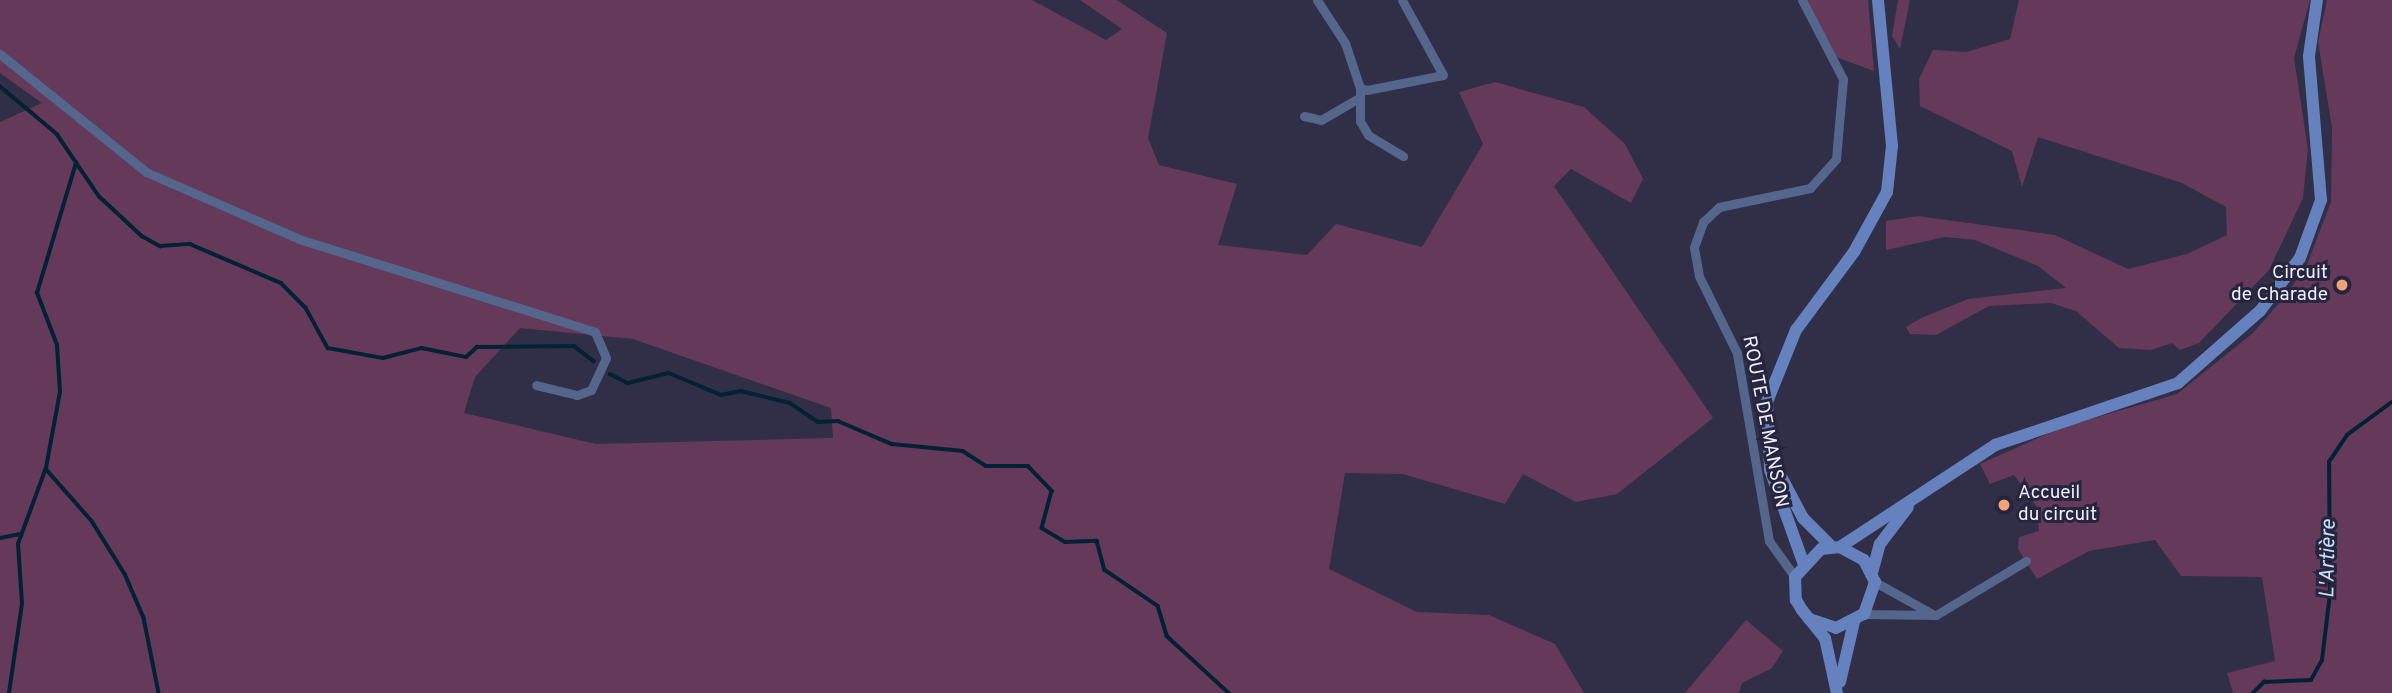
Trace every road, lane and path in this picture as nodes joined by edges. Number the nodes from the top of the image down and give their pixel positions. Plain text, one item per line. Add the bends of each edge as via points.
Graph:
1 (1317, 0) edge
2 (1402, 0) edge
3 (1802, 0) edge
4 (1878, 0) edge
5 (2317, 0) edge
6 (0, 54) edge
7 (1360, 88) junction
8 (1357, 99) junction
9 (1304, 116) dead end
10 (1403, 156) dead end
11 (536, 385) dead end
12 (1768, 454) junction
13 (1931, 484) junction
14 (1836, 547) junction
15 (2026, 561) dead end
16 (1803, 562) junction
17 (1796, 577) junction
18 (1874, 578) junction
19 (1936, 615) junction
20 (1809, 618) junction
21 (1859, 618) junction
22 (1839, 693) edge

1 - 7 street via 1345,43
2 - 7 street via 1443,75
3 - 17 street, ROUTE DE MANSON via 1843,79 1836,159 1810,188 1719,207 1703,222 1694,247 1699,276 1737,353 1772,545
4 - 12 street via 1892,146 1887,192 1784,352 1767,402
5 - 13 street via 2309,56 2322,148 2321,200 2308,245 2277,292 2218,354 2178,383 2020,434
6 - 11 street via 146,172 299,239 596,332 606,358 591,390 558,393
7 - 8 street
8 - 9 street via 1321,120
8 - 10 street via 1368,135
12 - 14 street via 1803,518
12 - 16 street
13 - 14 street
13 - 18 street via 1890,527
14 - 16 street
14 - 18 street via 1864,560
15 - 19 street
16 - 17 street
17 - 20 street via 1796,600
18 - 19 street
18 - 21 street
19 - 21 street
20 - 21 street via 1831,627
20 - 22 street via 1825,638
21 - 22 street via 1844,643

